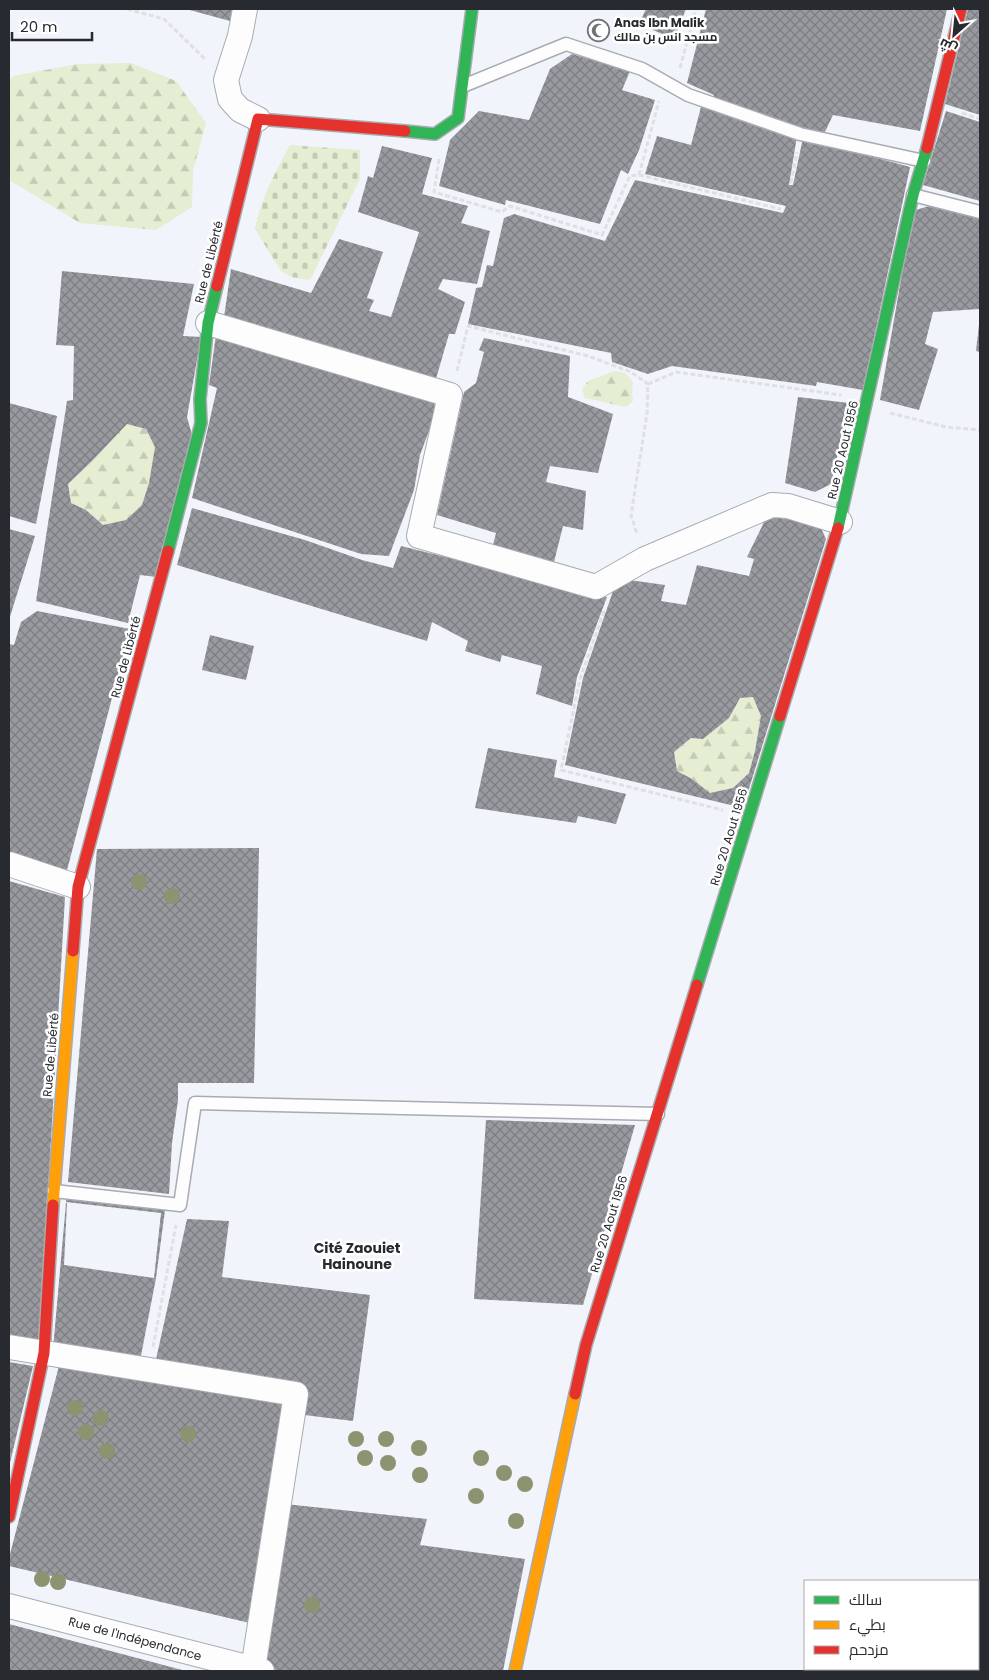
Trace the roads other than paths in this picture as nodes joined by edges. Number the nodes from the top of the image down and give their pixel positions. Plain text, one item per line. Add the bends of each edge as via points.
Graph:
1 (245, 9) edge
2 (472, 9) edge
3 (961, 9) edge
4 (462, 86) junction
5 (258, 119) junction
6 (924, 161) junction
7 (913, 195) junction
8 (980, 212) edge
9 (208, 323) junction
10 (840, 522) junction
11 (9, 864) edge
12 (78, 887) junction
13 (658, 1114) junction
14 (54, 1190) junction
15 (9, 1347) edge
16 (44, 1353) junction
17 (9, 1517) edge
18 (9, 1606) edge
19 (258, 1670) edge
20 (515, 1671) edge

1 - 5 street via 226,80 230,99 240,110
2 - 4 street
3 - 6 street, Rue 20 Aout 1956
4 - 5 street via 458,118 435,134
4 - 6 lane via 566,44 642,69 688,95 800,134
5 - 9 street, Rue de Libérté
6 - 7 street, Rue 20 Aout 1956
7 - 8 lane
7 - 10 street, Rue 20 Aout 1956
9 - 10 street via 450,396 418,536 596,587 645,559 772,505 788,506
9 - 12 street, Rue de Libérté via 200,423
10 - 13 street, Rue 20 Aout 1956
11 - 12 street
12 - 14 street, Rue de Libérté
13 - 14 lane via 195,1103 180,1205
13 - 20 street, Rue 20 Aout 1956 via 586,1345
14 - 16 street, Rue de Libérté
15 - 16 street
16 - 17 street, Rue de Libérté
16 - 19 street via 296,1394
18 - 19 street, ٌRue de l'Indépendance

